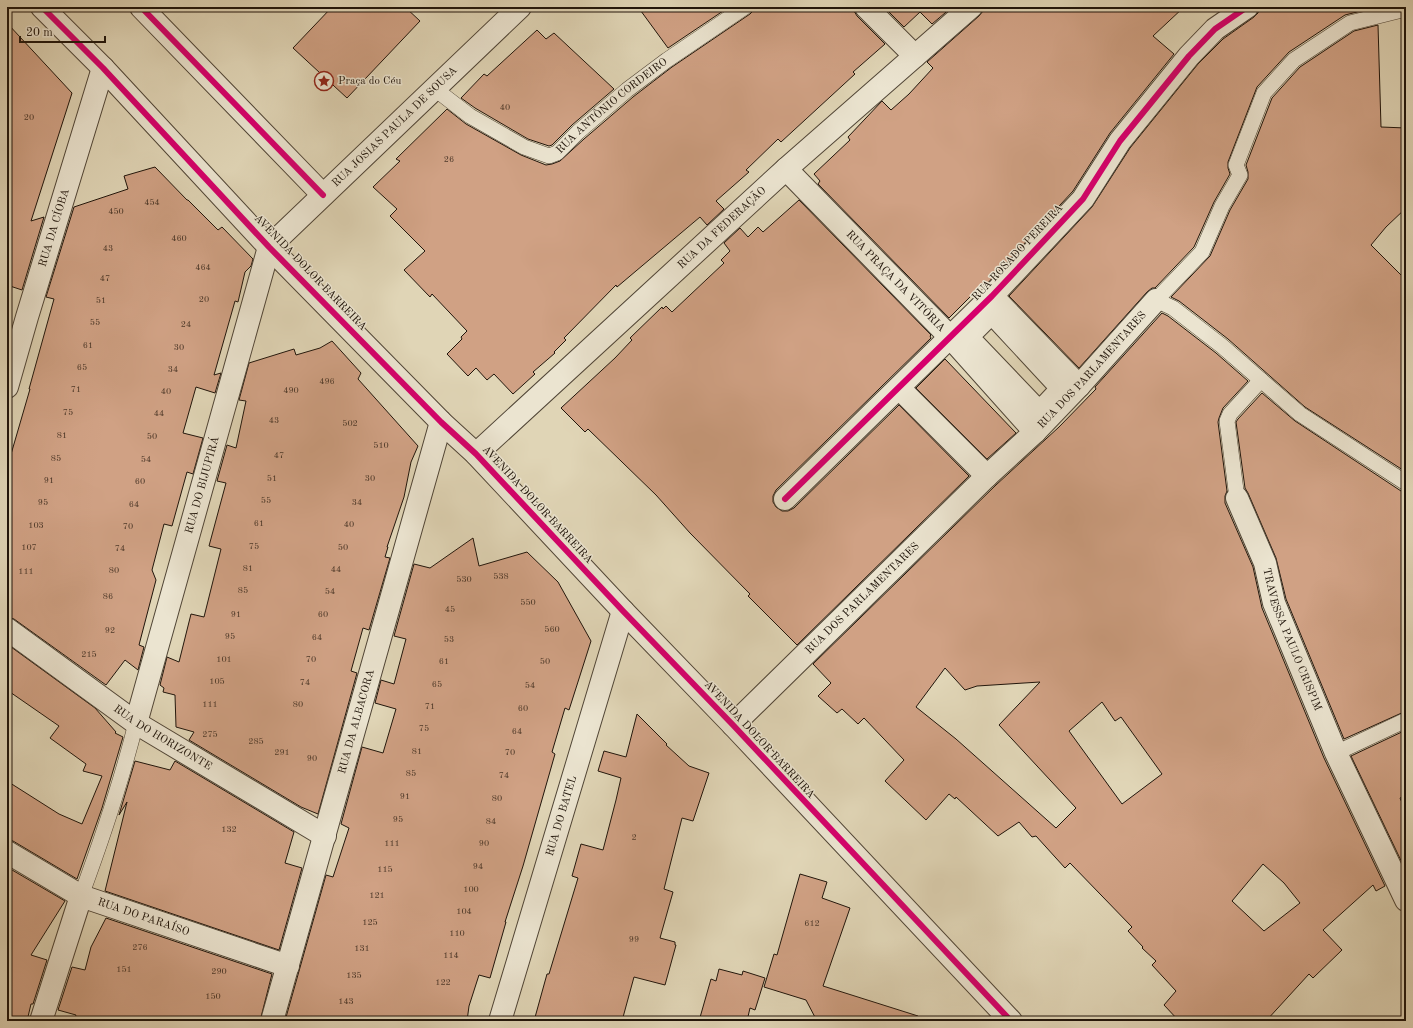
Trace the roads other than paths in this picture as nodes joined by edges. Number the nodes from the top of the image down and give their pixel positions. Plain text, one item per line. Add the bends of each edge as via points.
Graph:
1 (42, 7) edge
2 (141, 7) edge
3 (520, 7) edge
4 (745, 7) edge
5 (866, 7) edge
6 (971, 7) edge
7 (1247, 7) edge
8 (1406, 9) edge
9 (915, 56) junction
10 (103, 68) junction
11 (435, 89) junction
12 (786, 169) junction
13 (324, 195) junction
14 (269, 247) junction
15 (992, 296) junction
16 (1156, 300) junction
17 (960, 339) junction
18 (1261, 380) junction
19 (1079, 386) junction
20 (7, 387) edge
21 (899, 388) junction
22 (441, 422) junction
23 (1035, 432) junction
24 (476, 454) junction
25 (987, 476) junction
26 (1406, 483) edge
27 (1237, 498) joint
28 (785, 499) dead end
29 (623, 611) junction
30 (7, 629) edge
31 (1406, 720) edge
32 (136, 723) junction
33 (733, 725) junction
34 (1336, 753) junction
35 (325, 836) junction
36 (7, 852) edge
37 (81, 896) junction
38 (1406, 900) edge
39 (288, 966) junction
40 (41, 1021) edge
41 (272, 1021) edge
42 (500, 1021) edge
43 (1011, 1021) edge

1 - 10 street, AVENIDA DOLOR BARREIRA
2 - 13 street
3 - 11 street, RUA JOSIAS PAULA DE SOUSA
4 - 11 lane, RUA ANTÔNIO CORDEIRO via 627,90 557,153 549,156 524,146 470,116
5 - 9 street
6 - 9 street, RUA DA FEDERAÇÃO
7 - 15 street, RUA ROSADO PEREIRA via 1215,29 1189,56 1120,141 1083,199
8 - 16 lane, RUA DOS PARLAMENTARES via 1350,22 1294,60 1264,93 1236,165 1240,176 1222,206 1202,252
9 - 12 street, RUA DA FEDERAÇÃO
10 - 14 street, AVENIDA DOLOR BARREIRA
10 - 20 street, RUA DA CÍOBA
11 - 13 street, RUA JOSIAS PAULA DE SOUSA
12 - 17 street, RUA PRAÇA DA VITÓRIA
12 - 24 street, RUA DA FEDERAÇÃO
13 - 14 street, RUA JOSIAS PAULA DE SOUSA
14 - 22 street, AVENIDA DOLOR BARREIRA
14 - 32 street, RUA DO BIJUPIRÁ
15 - 17 street, RUA ROSADO PEREIRA
15 - 19 street
16 - 18 lane via 1173,308
16 - 19 street, RUA DOS PARLAMENTARES
17 - 21 street, RUA ROSADO PEREIRA
17 - 23 street, RUA PRAÇA DA VITÓRIA
18 - 26 lane via 1300,414
18 - 27 lane, TRAVESSA PAULO CRISPIM via 1230,414 1227,421
19 - 23 street, RUA DOS PARLAMENTARES
21 - 25 street
21 - 28 street, RUA ROSADO PEREIRA
22 - 24 street, AVENIDA DOLOR BARREIRA
22 - 35 street, RUA DA ALBACORA
23 - 25 street, RUA DOS PARLAMENTARES
24 - 29 street, AVENIDA DOLOR BARREIRA
25 - 33 street, RUA DOS PARLAMENTARES
27 - 34 street, TRAVESSA PAULO CRISPIM via 1265,563 1274,603
29 - 33 street, AVENIDA DOLOR BARREIRA
29 - 42 street, RUA DO BATEL
30 - 32 street, RUA DO HORIZONTE
31 - 34 lane
32 - 35 street, RUA DO HORIZONTE
32 - 37 lane via 103,836
33 - 43 street, AVENIDA DOLOR BARREIRA
34 - 38 street, TRAVESSA PAULO CRISPIM
35 - 39 street, RUA DA ALBACORA
36 - 37 street, RUA DO PARAÍSO
37 - 39 street, RUA DO PARAÍSO
37 - 40 street
39 - 41 street, RUA DA ALBACORA

